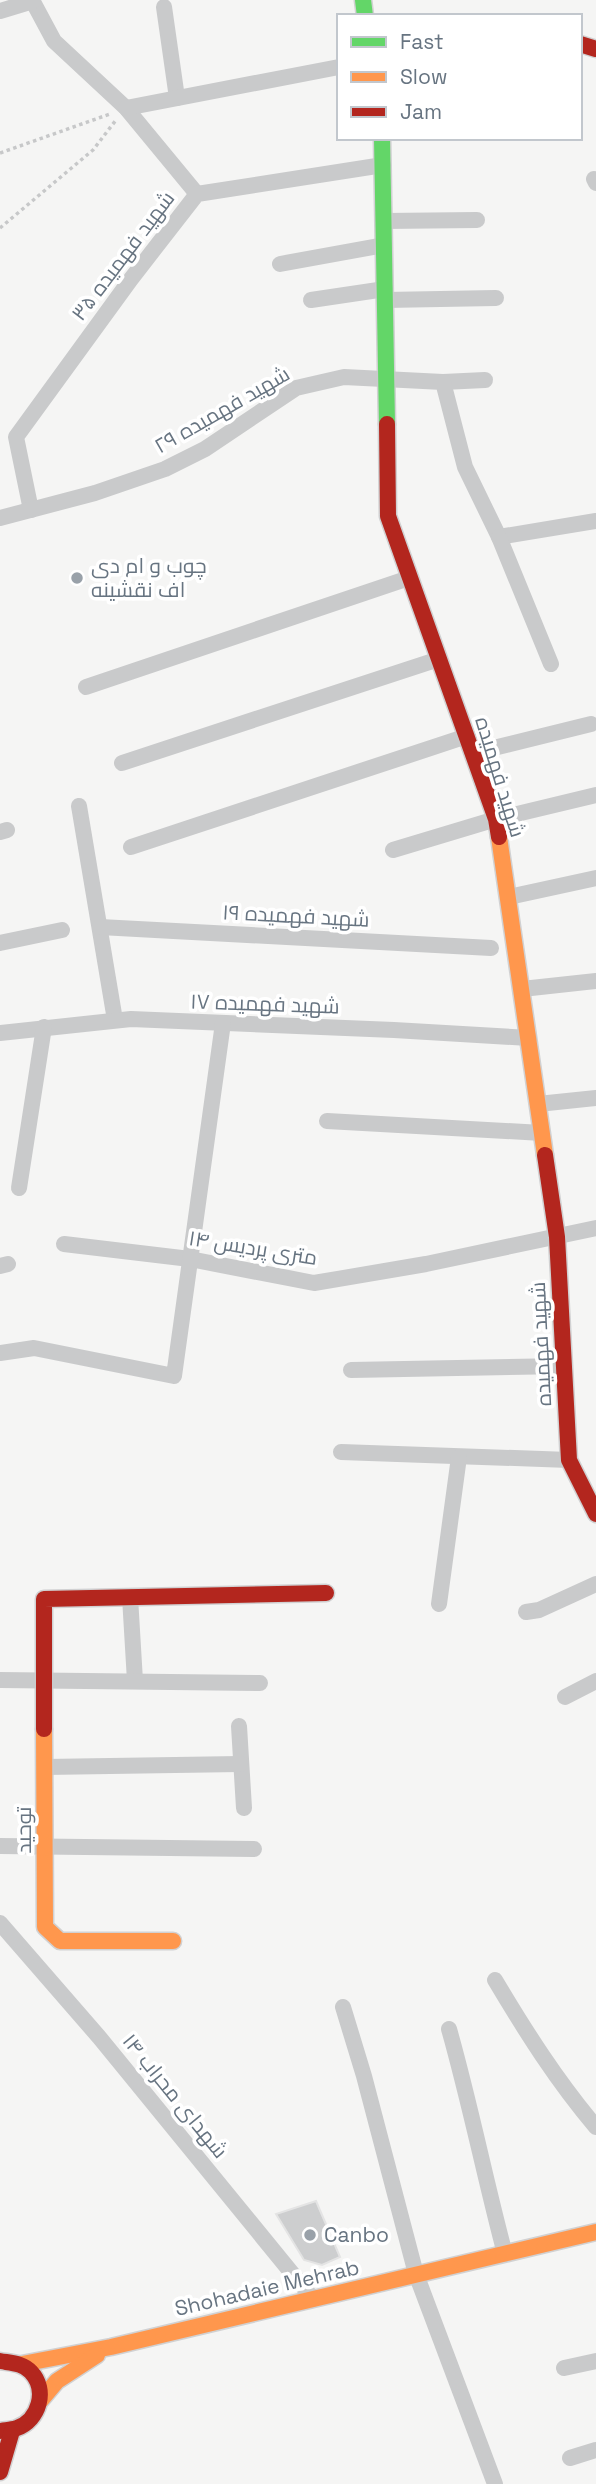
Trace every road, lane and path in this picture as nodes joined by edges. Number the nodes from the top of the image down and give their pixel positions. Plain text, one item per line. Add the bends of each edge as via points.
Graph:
1 (33, 1) edge
2 (164, 7) dead end
3 (0, 11) edge
4 (337, 66) edge
5 (177, 98) junction
6 (126, 108) junction
7 (382, 140) edge
8 (0, 153) edge
9 (383, 165) junction
10 (197, 194) junction
11 (384, 220) junction
12 (477, 220) dead end
13 (0, 228) edge
14 (384, 245) junction
15 (280, 264) dead end
16 (385, 294) junction
17 (496, 298) dead end
18 (311, 300) dead end
19 (387, 379) junction
20 (485, 380) dead end
21 (443, 382) junction
22 (31, 510) junction
23 (0, 518) edge
24 (596, 521) edge
25 (499, 537) junction
26 (409, 578) junction
27 (439, 659) junction
28 (551, 664) dead end
29 (86, 687) dead end
30 (591, 724) dead end
31 (467, 736) junction
32 (473, 753) junction
33 (122, 763) dead end
34 (596, 795) edge
35 (79, 806) dead end
36 (496, 819) junction
37 (131, 847) dead end
38 (393, 850) dead end
39 (596, 878) edge
40 (509, 897) junction
41 (100, 927) junction
42 (62, 930) dead end
43 (0, 943) edge
44 (491, 948) dead end
45 (596, 981) edge
46 (522, 989) junction
47 (115, 1020) junction
48 (223, 1023) junction
49 (44, 1027) junction
50 (0, 1033) edge
51 (529, 1038) junction
52 (596, 1098) edge
53 (538, 1104) junction
54 (327, 1121) dead end
55 (542, 1133) junction
56 (19, 1188) dead end
57 (596, 1228) edge
58 (557, 1237) junction
59 (64, 1244) dead end
60 (190, 1259) junction
61 (0, 1352) edge
62 (564, 1366) junction
63 (351, 1370) dead end
64 (341, 1452) dead end
65 (459, 1457) junction
66 (569, 1461) junction
67 (589, 1484) edge
68 (596, 1514) edge
69 (596, 1584) edge
70 (326, 1593) dead end
71 (130, 1597) junction
72 (439, 1604) dead end
73 (526, 1612) dead end
74 (0, 1680) edge
75 (44, 1680) junction
76 (135, 1681) junction
77 (596, 1681) edge
78 (260, 1683) dead end
79 (565, 1697) dead end
80 (239, 1726) dead end
81 (240, 1765) junction
82 (45, 1767) junction
83 (244, 1808) dead end
84 (0, 1846) edge
85 (45, 1848) junction
86 (254, 1849) dead end
87 (0, 1923) edge
88 (173, 1941) dead end
89 (495, 1980) dead end
90 (343, 2007) dead end
91 (449, 2029) dead end
92 (596, 2127) edge
93 (596, 2232) edge
94 (505, 2253) junction
95 (416, 2274) junction
96 (313, 2299) junction
97 (111, 2347) junction
98 (0, 2361) edge
99 (596, 2361) edge
100 (22, 2364) junction
101 (564, 2368) dead end
102 (41, 2400) junction
103 (6, 2431) edge
104 (596, 2450) edge
105 (570, 2458) dead end
106 (0, 2472) edge
107 (495, 2484) edge

1 - 3 street
1 - 6 street via 54,41
2 - 5 street
4 - 5 street
5 - 6 street
6 - 8 path
6 - 10 street
6 - 13 path via 93,150
7 - 9 street, شهید فهمیده
9 - 10 street, شهید فهمیده ۳۵
9 - 11 street, شهید فهمیده
10 - 22 street, شهید فهمیده ۳۵ via 16,437
11 - 12 street
11 - 14 street, شهید فهمیده
14 - 15 street
14 - 16 street, شهید فهمیده
16 - 17 street
16 - 18 street
16 - 19 street, شهید فهمیده
19 - 21 street, شهید فهمیده ۲۹
19 - 22 street, شهید فهمیده ۲۹ via 344,377 296,388 205,449 164,469
19 - 26 street, شهید فهمیده via 388,516
20 - 21 street, شهید فهمیده ۲۹
21 - 25 street via 465,467
22 - 23 street, شهید فهمیده ۲۹
24 - 25 street
25 - 28 street
26 - 27 street, شهید فهمیده
26 - 29 street
27 - 31 street, شهید فهمیده
27 - 33 street
30 - 32 street
31 - 32 street, شهید فهمیده
31 - 37 street
32 - 36 street, شهید فهمیده
34 - 36 street
35 - 41 street
36 - 38 street
36 - 40 street, شهید فهمیده
39 - 40 street
40 - 46 street, شهید فهمیده
41 - 44 street, شهید فهمیده ۱۹
41 - 47 street
42 - 43 street
45 - 46 street
46 - 51 street, شهید فهمیده
47 - 48 street, شهید فهمیده ۱۷
47 - 49 street, شهید فهمیده ۱۷
48 - 51 street, شهید فهمیده ۱۷
48 - 60 street
49 - 50 street, شهید فهمیده ۱۷
49 - 56 street
51 - 53 street, شهید فهمیده
52 - 53 street
53 - 55 street, شهید فهمیده
54 - 55 street
55 - 58 street, شهید فهمیده
57 - 58 street, ۱۴ متری پردیس
58 - 60 street, ۱۴ متری پردیس via 314,1283
58 - 62 street, شهید فهمیده
59 - 60 street, ۱۴ متری پردیس
60 - 61 street via 174,1376 34,1348
62 - 63 street
62 - 66 street, شهید فهمیده
64 - 65 street
65 - 66 street
65 - 72 street
66 - 67 street, شهید فهمیده
67 - 68 street, شهید فهمیده
69 - 73 street
70 - 71 street
71 - 75 street, توحید via 44,1599
71 - 76 street
74 - 75 street
75 - 76 street
75 - 82 street, توحید
76 - 78 street
77 - 79 street
80 - 81 street
81 - 82 street
81 - 83 street
82 - 85 street, توحید
84 - 85 street
85 - 86 street
85 - 88 street, توحید via 44,1927 60,1941
87 - 96 street, شهدای محراب ۱۴
89 - 92 street via 529,2038
90 - 95 street
91 - 94 street
93 - 94 street, Shohadaie Mehrab
94 - 95 street, Shohadaie Mehrab
95 - 96 street, Shohadaie Mehrab
95 - 107 street
96 - 97 street, Shohadaie Mehrab
97 - 100 street, Shohadaie Mehrab
97 - 102 street via 57,2381
98 - 100 street
99 - 101 street
100 - 102 street via 40,2386
102 - 103 street via 26,2425
103 - 106 street
104 - 105 street

